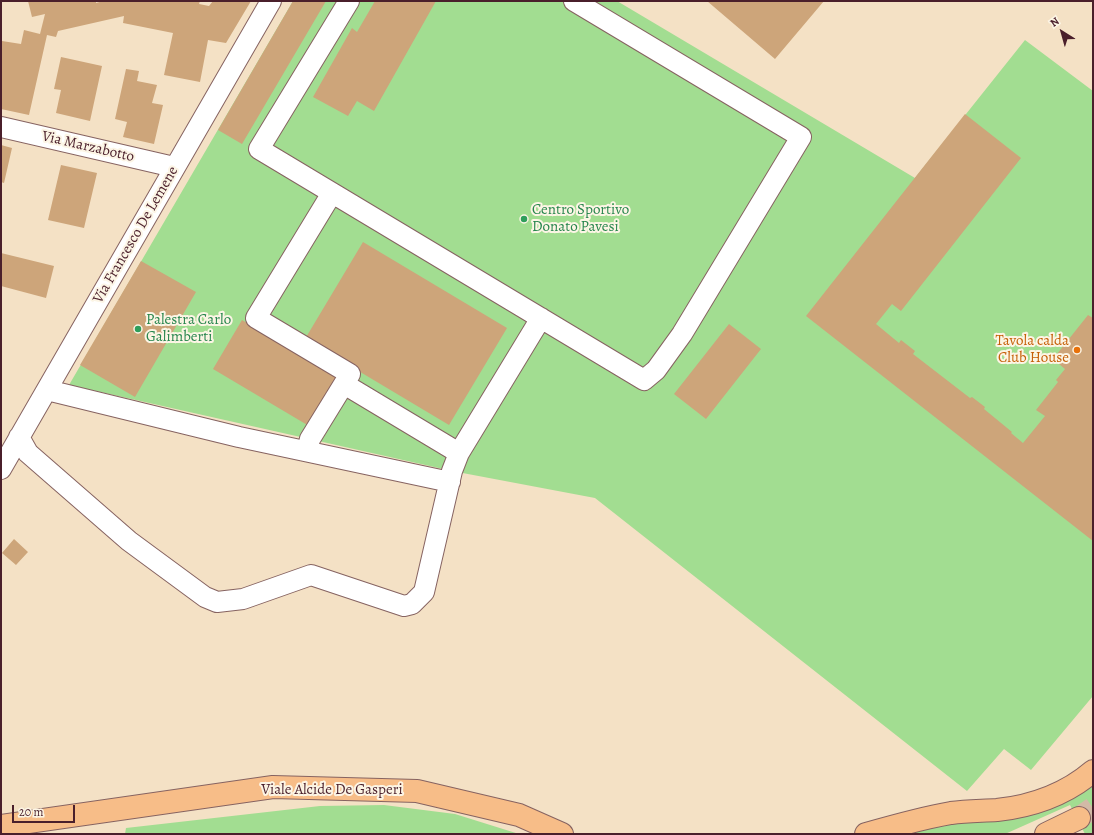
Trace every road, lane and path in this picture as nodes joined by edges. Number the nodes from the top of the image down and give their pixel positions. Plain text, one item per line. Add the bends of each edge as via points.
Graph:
1 (271, 1) edge
2 (349, 1) edge
3 (574, 1) edge
4 (1, 127) edge
5 (174, 167) junction
6 (332, 192) junction
7 (541, 318) junction
8 (344, 384) junction
9 (47, 390) junction
10 (19, 437) junction
11 (307, 451) junction
12 (459, 453) junction
13 (1, 469) edge
14 (450, 482) junction
15 (1093, 771) edge
16 (1078, 818) tunnel mouth
17 (1, 826) edge
18 (562, 834) edge
19 (866, 834) edge
20 (1046, 834) edge

1 - 5 street, Via Francesco De Lemene
2 - 6 street via 259,149
3 - 7 street via 801,137 682,334 656,370 644,380
4 - 5 street, Via Marzabotto
5 - 9 street, Via Francesco De Lemene
6 - 7 street
6 - 8 street via 256,318 350,374
7 - 12 street
8 - 11 street via 310,439
8 - 12 street
9 - 10 street, Via Francesco De Lemene
9 - 11 street
10 - 13 street, Via Francesco De Lemene
10 - 14 street via 28,453 129,541 205,597 217,602 243,599 311,575 404,606 412,604 424,592
11 - 14 street
12 - 14 street
15 - 19 highway via 1067,790 1037,803 914,820
16 - 20 highway
17 - 18 highway, Viale Alcide De Gasperi via 274,787 417,791 519,815

